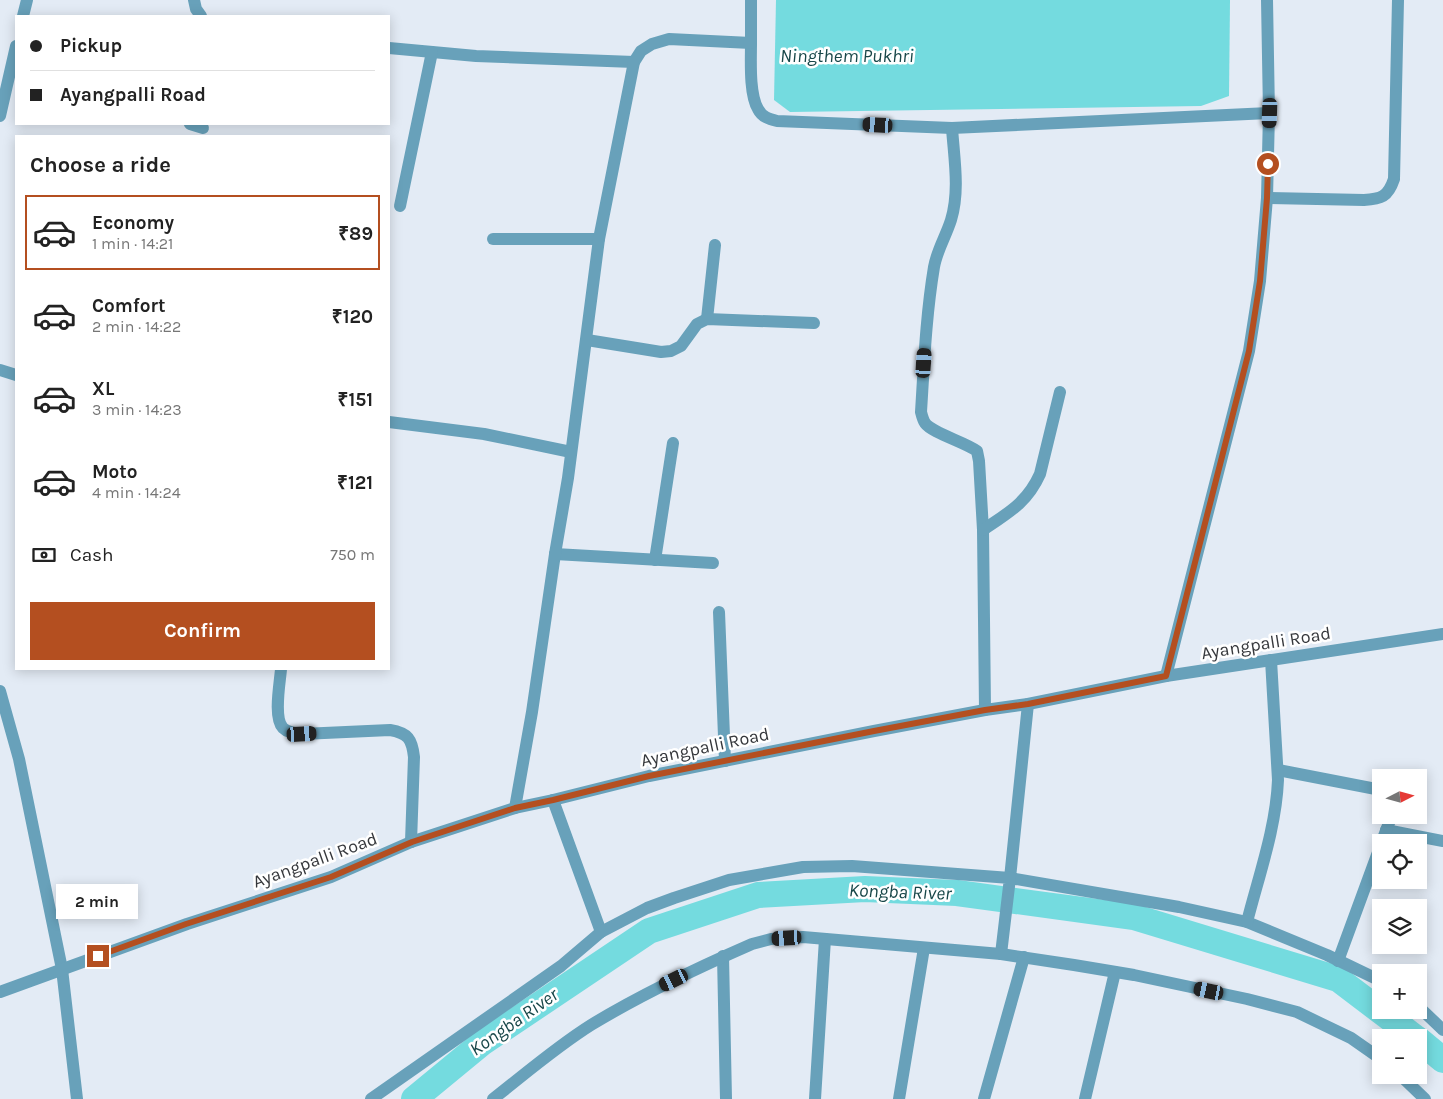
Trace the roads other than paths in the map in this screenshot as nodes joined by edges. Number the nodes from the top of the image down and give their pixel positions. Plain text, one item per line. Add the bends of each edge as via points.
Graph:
1 (27, 0) edge
2 (194, 0) edge
3 (752, 0) edge
4 (1267, 0) edge
5 (1398, 0) edge
6 (23, 15) edge
7 (200, 15) edge
8 (751, 43) junction
9 (390, 48) edge
10 (432, 52) junction
11 (634, 62) junction
12 (14, 65) edge
13 (1270, 113) junction
14 (0, 116) edge
15 (952, 128) junction
16 (1267, 198) junction
17 (400, 206) dead end
18 (493, 239) dead end
19 (599, 239) junction
20 (715, 245) dead end
21 (707, 319) junction
22 (814, 323) dead end
23 (587, 340) junction
24 (0, 370) edge
25 (15, 375) edge
26 (1060, 392) dead end
27 (390, 422) edge
28 (673, 443) dead end
29 (571, 452) junction
30 (983, 530) junction
31 (555, 554) junction
32 (656, 560) junction
33 (713, 563) dead end
34 (719, 612) dead end
35 (1443, 634) edge
36 (1271, 660) junction
37 (280, 670) edge
38 (1166, 676) junction
39 (0, 691) edge
40 (1028, 704) junction
41 (985, 710) junction
42 (725, 761) junction
43 (1278, 770) junction
44 (1372, 788) edge
45 (553, 800) junction
46 (515, 808) junction
47 (1427, 840) edge
48 (1443, 841) edge
49 (412, 842) junction
50 (1372, 869) edge
51 (1010, 885) junction
52 (1246, 922) junction
53 (601, 932) junction
54 (825, 939) junction
55 (924, 948) junction
56 (1001, 954) junction
57 (723, 956) junction
58 (1024, 958) junction
59 (1338, 961) junction
60 (62, 969) junction
61 (1115, 972) junction
62 (1372, 977) edge
63 (0, 992) edge
64 (1427, 1015) edge
65 (1443, 1030) edge
66 (1372, 1053) edge
67 (1409, 1084) edge
68 (77, 1099) edge
69 (371, 1099) edge
70 (494, 1099) edge
71 (726, 1099) edge
72 (815, 1099) edge
73 (899, 1099) edge
74 (984, 1099) edge
75 (1085, 1099) edge
76 (1425, 1099) edge

1 - 6 street
2 - 7 street
3 - 8 street
4 - 13 street
5 - 16 street via 1394,179 1389,192 1376,199 1364,200
8 - 11 street via 668,39 641,51
8 - 15 street via 753,95 758,110 767,119
9 - 10 street
10 - 11 street
10 - 17 street
11 - 19 street
12 - 14 street
13 - 15 street
13 - 16 street
15 - 30 street via 955,193 951,220 936,255 928,312 921,412 929,428 978,451
16 - 38 street via 1260,281 1249,351
18 - 19 street
19 - 23 street
20 - 21 street
21 - 22 street
21 - 23 street via 697,324 681,346 671,351
23 - 29 street
24 - 25 street
26 - 30 street via 1034,487 1013,509
27 - 29 street via 484,434
28 - 32 street
29 - 31 street
30 - 41 street
31 - 32 street
31 - 46 street
32 - 33 street
34 - 42 street
35 - 36 street, Ayangpalli Road
36 - 38 street, Ayangpalli Road
36 - 43 street
37 - 49 street via 279,723 291,733 390,730 408,736 414,757
38 - 40 street, Ayangpalli Road
39 - 60 street via 19,759
40 - 41 street, Ayangpalli Road
40 - 51 street
41 - 42 street, Ayangpalli Road
42 - 45 street, Ayangpalli Road
43 - 44 street
43 - 52 street via 1278,796
45 - 46 street, Ayangpalli Road
45 - 53 street
46 - 49 street, Ayangpalli Road
47 - 48 street
49 - 60 street, Ayangpalli Road via 331,877
50 - 59 street
51 - 52 street via 1179,907
51 - 53 street via 852,866 803,867 729,880 704,888 647,908
51 - 56 street
52 - 59 street
53 - 69 street via 561,966
54 - 55 street
54 - 57 street via 771,939
54 - 72 street
55 - 56 street
55 - 73 street
56 - 58 street
57 - 70 street via 590,1026
57 - 71 street
58 - 61 street
58 - 74 street
59 - 62 street
60 - 63 street, Ayangpalli Road
60 - 68 street
61 - 66 street via 1296,1012 1351,1038
61 - 75 street
64 - 65 street
67 - 76 street

